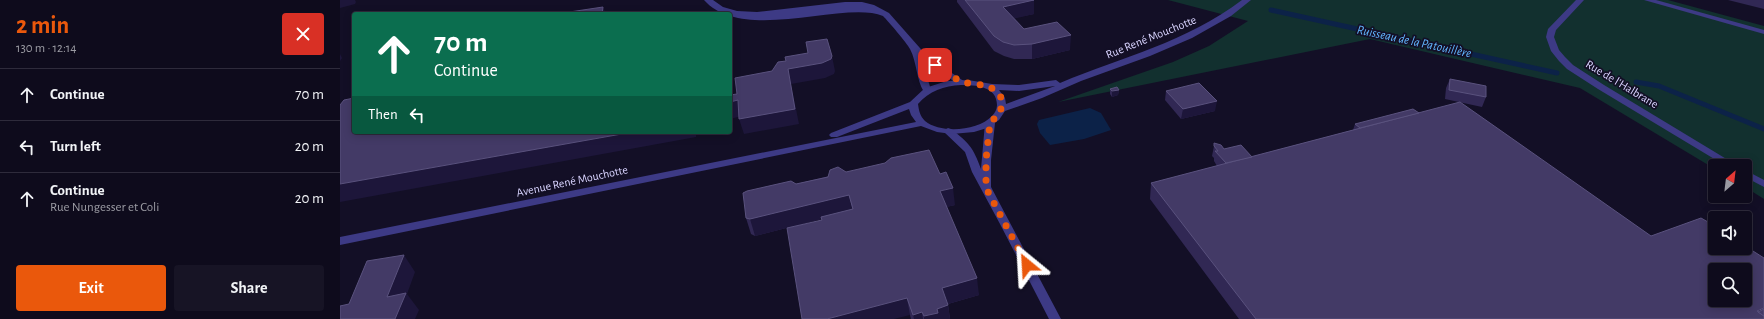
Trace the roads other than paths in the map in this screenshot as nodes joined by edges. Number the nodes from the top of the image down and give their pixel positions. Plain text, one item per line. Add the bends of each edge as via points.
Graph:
1 (708, 0) edge
2 (1247, 0) edge
3 (1580, 0) edge
4 (1648, 0) edge
5 (728, 12) edge
6 (732, 13) edge
7 (1764, 32) edge
8 (914, 49) junction
9 (1082, 77) junction
10 (961, 82) junction
11 (989, 86) junction
12 (927, 90) junction
13 (914, 104) junction
14 (1001, 109) junction
15 (923, 123) junction
16 (990, 123) junction
17 (948, 131) junction
18 (808, 145) junction
19 (1722, 159) edge
20 (1752, 177) edge
21 (1764, 184) edge
22 (986, 188) junction
23 (340, 241) edge
24 (1055, 319) edge

1 - 5 street via 719,9
2 - 9 street, Rue René Mouchotte via 1211,25 1186,38
3 - 19 street, Rue de l'Halbrane via 1552,29 1552,45 1562,59 1601,87
4 - 7 street
6 - 8 street via 863,4 887,15
8 - 10 street
8 - 12 street
9 - 11 street, Rue René Mouchotte via 1032,88
9 - 14 street, Rue René Mouchotte
10 - 11 street
10 - 12 street
11 - 14 street via 998,93
12 - 13 street
13 - 15 street via 915,115
13 - 18 street, Avenue René Mouchotte
14 - 16 street
15 - 17 street
15 - 18 street, Avenue René Mouchotte
16 - 17 street via 969,130
16 - 22 street
17 - 22 street via 970,151 976,172
18 - 23 street, Avenue René Mouchotte
20 - 21 street
22 - 24 street

